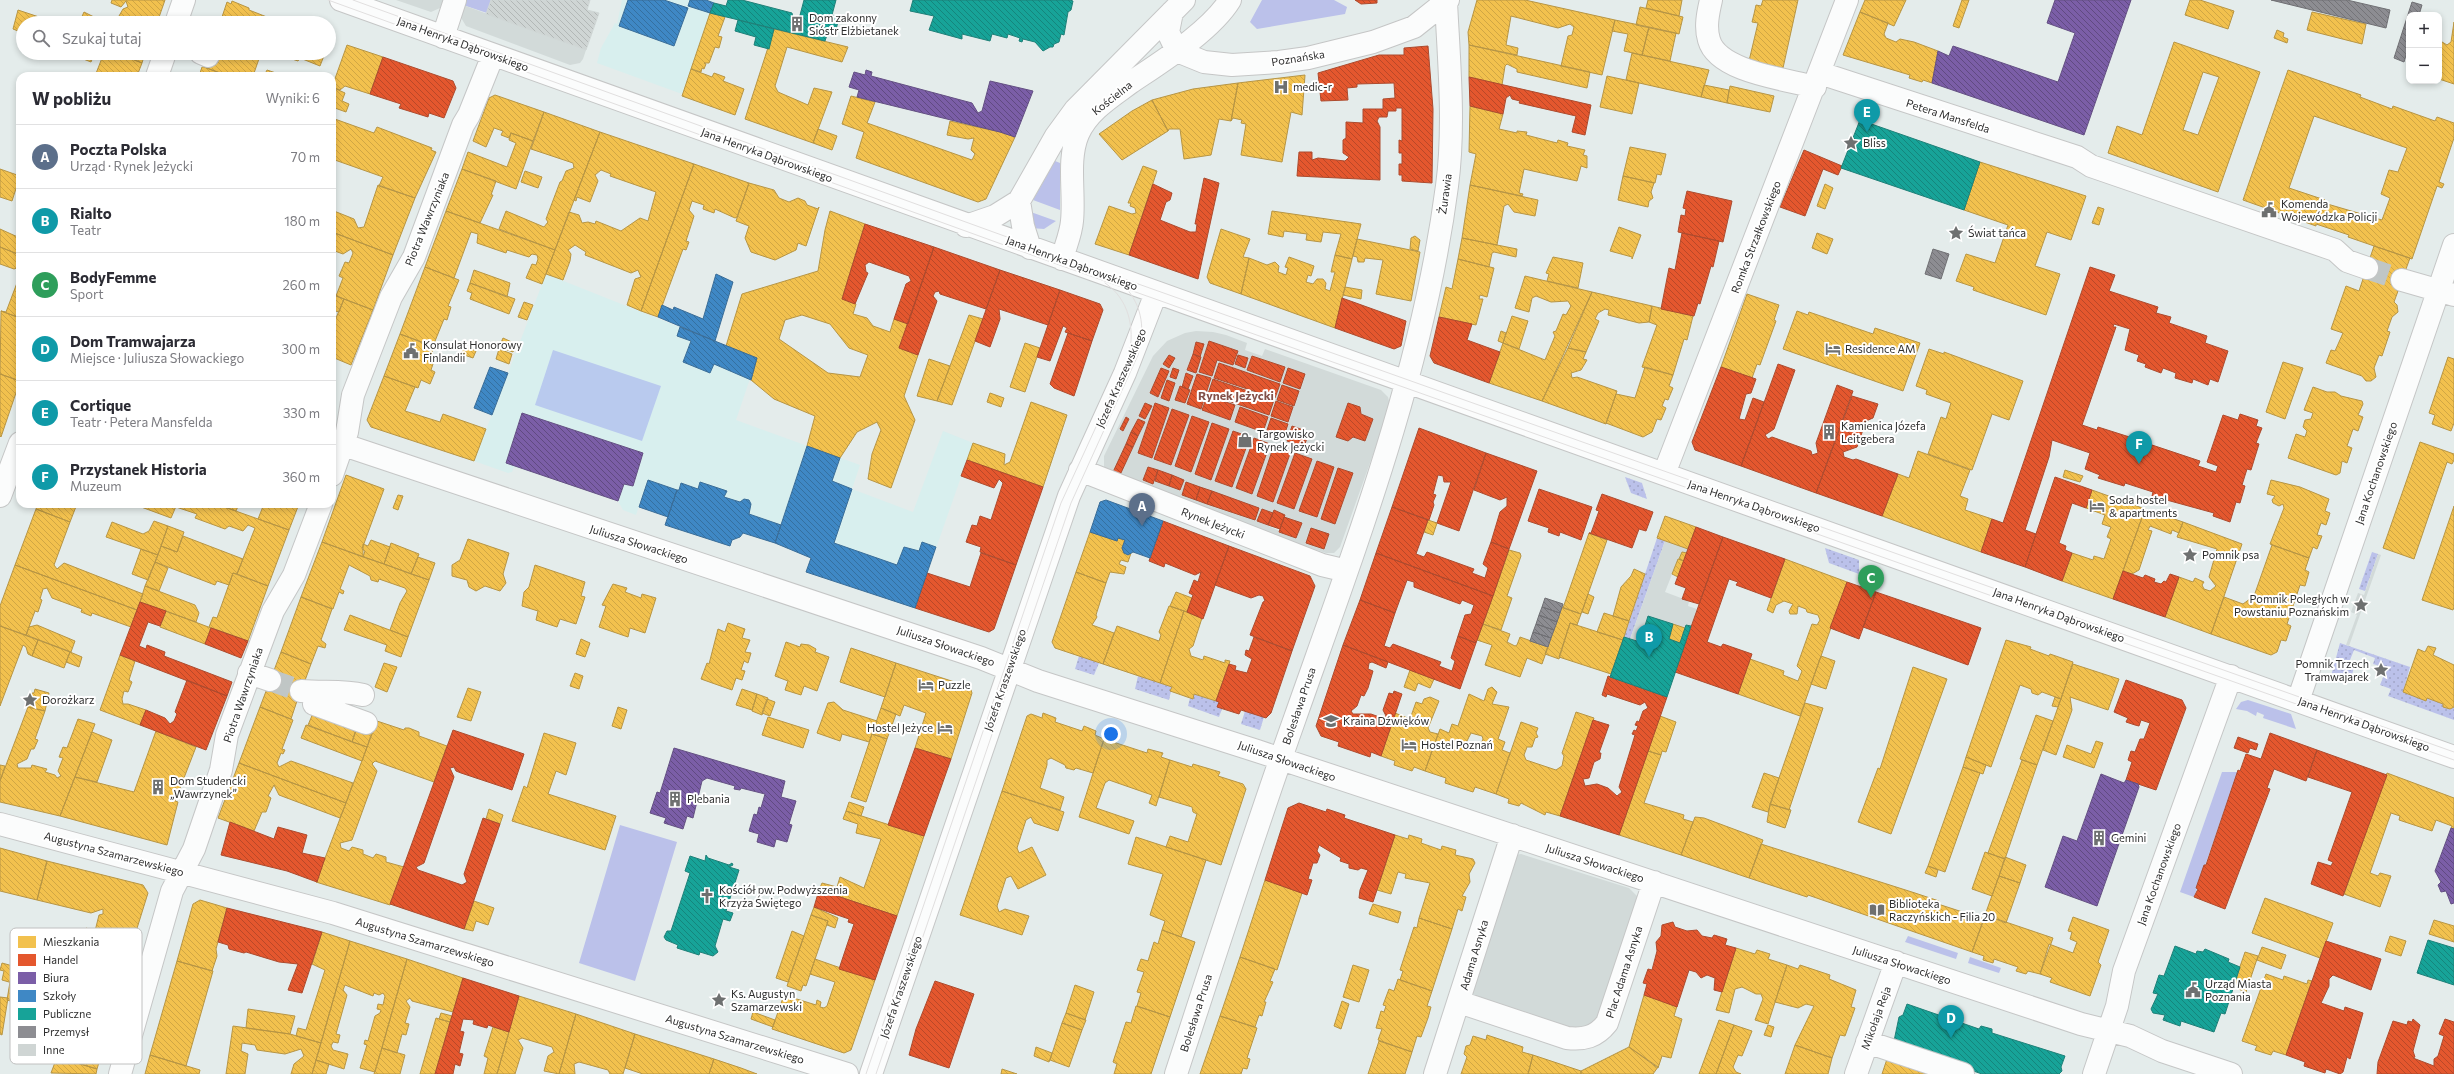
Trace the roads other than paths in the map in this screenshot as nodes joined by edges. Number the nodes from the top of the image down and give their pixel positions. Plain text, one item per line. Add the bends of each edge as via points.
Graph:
1 (184, 0) edge
2 (197, 0) edge
3 (342, 0) edge
4 (455, 0) edge
5 (1230, 0) edge
6 (1711, 0) edge
7 (1847, 0) edge
8 (1447, 1) edge
9 (1178, 6) edge
10 (178, 16) edge
11 (191, 16) edge
12 (443, 37) junction
13 (1177, 51) junction
14 (493, 55) junction
15 (163, 60) edge
16 (158, 72) edge
17 (1818, 80) junction
18 (1019, 201) junction
19 (966, 226) junction
20 (2454, 245) edge
21 (1030, 248) junction
22 (1062, 259) junction
23 (2367, 268) tunnel mouth
24 (2402, 280) tunnel mouth
25 (2446, 292) edge
26 (1156, 293) junction
27 (1407, 383) junction
28 (344, 445) junction
29 (16, 454) edge
30 (336, 465) edge
31 (1080, 470) junction
32 (1664, 474) junction
33 (0, 496) edge
34 (319, 508) edge
35 (1347, 571) junction
36 (1009, 668) junction
37 (249, 673) junction
38 (2231, 676) junction
39 (270, 680) tunnel mouth
40 (363, 695) dead end
41 (2298, 701) junction
42 (366, 723) dead end
43 (2454, 757) edge
44 (1281, 759) junction
45 (0, 824) edge
46 (1512, 835) junction
47 (180, 872) junction
48 (1654, 882) junction
49 (1896, 962) junction
50 (142, 997) edge
51 (1459, 1002) junction
52 (2109, 1031) junction
53 (1867, 1042) junction
54 (123, 1064) edge
55 (120, 1074) edge
56 (847, 1074) edge
57 (871, 1074) edge
58 (1176, 1074) edge
59 (1435, 1074) edge
60 (1856, 1074) edge
61 (1963, 1074) edge
62 (2094, 1074) edge
63 (2231, 1074) edge

1 - 10 street
2 - 11 street
3 - 12 street, Jana Henryka Dąbrowskiego
4 - 12 street
5 - 13 street, Kościelna via 1224,10
6 - 17 street, Petera Mansfelda via 1707,24 1709,41 1727,62 1740,68
7 - 17 street, Romka Strzałkowskiego
8 - 13 street, Poznańska via 1414,27 1372,42 1308,58 1232,65 1204,62
8 - 27 street, Żurawia via 1451,117 1447,186 1425,311
9 - 13 street via 1168,32
9 - 18 street, Kościelna via 1076,110 1056,136
12 - 14 street, Jana Henryka Dąbrowskiego
13 - 22 street, Kościelna via 1103,103 1088,117 1078,133 1074,149 1072,220
14 - 19 street, Jana Henryka Dąbrowskiego
14 - 28 street, Piotra Wawrzyniaka via 463,125 414,258 391,297 353,395
15 - 16 street
17 - 23 street, Petera Mansfelda via 2077,157 2097,168 2335,250 2347,261
17 - 32 street, Romka Strzałkowskiego
18 - 19 street, Kościelna via 995,216
18 - 21 street via 1022,226
19 - 21 street, Jana Henryka Dąbrowskiego
20 - 25 street, Jana Kochanowskiego
21 - 22 street, Jana Henryka Dąbrowskiego
22 - 26 street, Jana Henryka Dąbrowskiego
24 - 25 street
25 - 41 street, Jana Kochanowskiego
26 - 27 street, Jana Henryka Dąbrowskiego
26 - 31 street, Józefa Kraszewskiego via 1125,373
27 - 32 street, Jana Henryka Dąbrowskiego
27 - 35 street, Bolesława Prusa
28 - 30 street, Piotra Wawrzyniaka
28 - 36 street, Juliusza Słowackiego
29 - 33 street
31 - 35 street, Rynek Jeżycki via 1322,565
31 - 36 street, Józefa Kraszewskiego
32 - 38 street, Jana Henryka Dąbrowskiego
34 - 37 street, Piotra Wawrzyniaka via 294,575 273,611
35 - 44 street, Bolesława Prusa
36 - 44 street, Juliusza Słowackiego via 1038,681
36 - 57 street, Józefa Kraszewskiego
37 - 39 street
37 - 47 street, Piotra Wawrzyniaka via 227,735 221,770 202,828
38 - 41 street, Jana Henryka Dąbrowskiego
38 - 52 street, Jana Kochanowskiego via 2124,970 2118,1006
40 - 42 street via 346,690 310,692 314,704
41 - 43 street, Jana Henryka Dąbrowskiego
44 - 46 street, Juliusza Słowackiego
44 - 58 street, Bolesława Prusa
45 - 47 street, Augustyna Szamarzewskiego
46 - 48 street, Juliusza Słowackiego
46 - 51 street, Adama Asnyka
47 - 50 street, Piotra Wawrzyniaka via 172,891
47 - 56 street, Augustyna Szamarzewskiego via 333,913
48 - 49 street, Juliusza Słowackiego
48 - 51 street, Plac Adama Asnyka via 1607,1023 1592,1037 1579,1040 1567,1038
49 - 52 street, Juliusza Słowackiego
49 - 53 street, Mikołaja Reja
51 - 59 street, Adama Asnyka
52 - 62 street, Jana Kochanowskiego
52 - 63 street, Juliusza Słowackiego via 2134,1037 2162,1051
53 - 60 street, Mikołaja Reja
53 - 61 street
54 - 55 street, Piotra Wawrzyniaka

